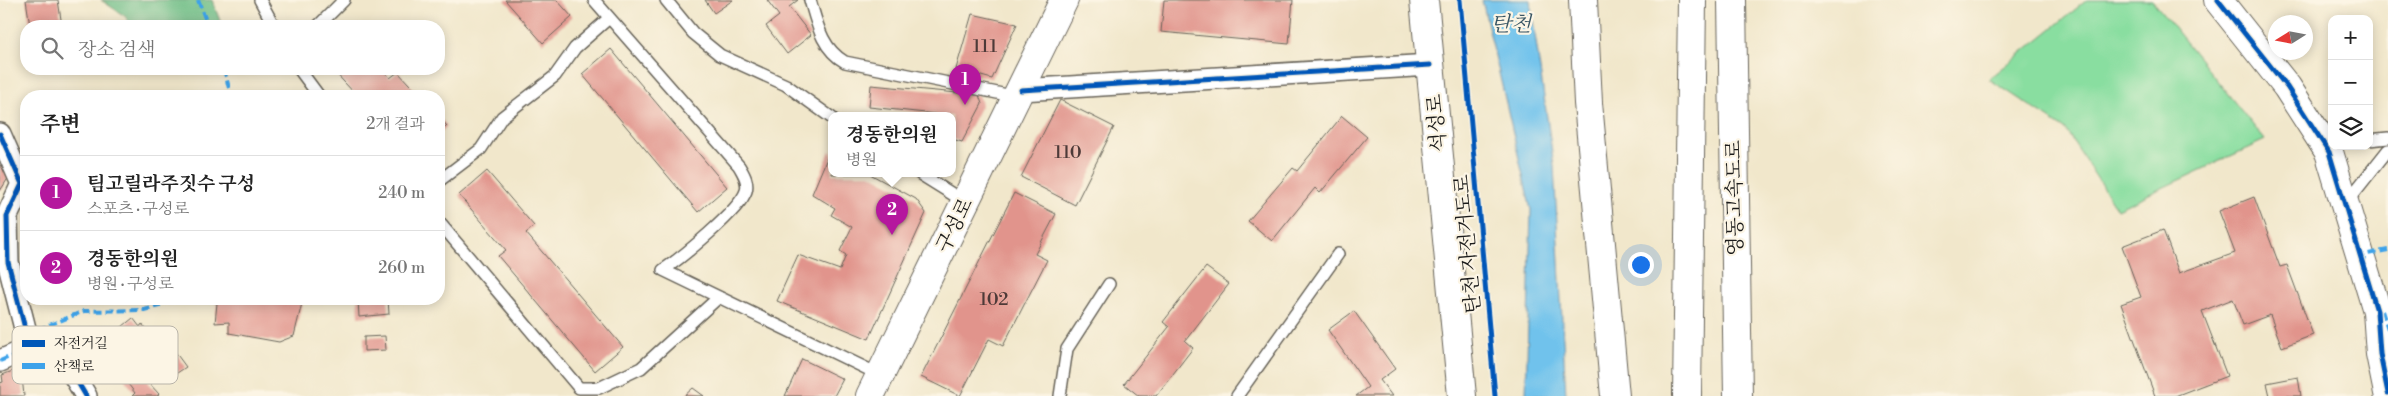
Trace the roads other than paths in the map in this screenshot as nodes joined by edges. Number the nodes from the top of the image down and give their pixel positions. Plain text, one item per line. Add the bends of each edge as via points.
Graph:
1 (260, 0) edge
2 (344, 0) edge
3 (594, 0) edge
4 (666, 0) edge
5 (810, 0) edge
6 (1064, 0) edge
7 (1424, 0) edge
8 (1566, 0) edge
9 (1583, 0) edge
10 (1692, 0) edge
11 (1732, 0) edge
12 (2218, 0) edge
13 (609, 18) junction
14 (271, 20) edge
15 (324, 20) edge
16 (1430, 65) junction
17 (303, 75) edge
18 (315, 90) edge
19 (1019, 94) junction
20 (1588, 103) junction
21 (828, 115) edge
22 (0, 134) edge
23 (2388, 138) edge
24 (2373, 140) edge
25 (2327, 143) edge
26 (2388, 150) edge
27 (445, 176) edge
28 (925, 177) edge
29 (20, 179) edge
30 (20, 188) edge
31 (965, 202) junction
32 (2344, 205) junction
33 (445, 229) edge
34 (1338, 254) dead end
35 (1109, 284) dead end
36 (718, 297) junction
37 (24, 326) edge
38 (12, 356) edge
39 (0, 362) edge
40 (79, 384) edge
41 (875, 386) edge
42 (2388, 393) edge
43 (86, 396) edge
44 (1060, 396) edge
45 (1237, 396) edge
46 (1462, 396) edge
47 (1615, 396) edge
48 (1687, 396) edge
49 (1738, 396) edge

1 - 14 lane
2 - 15 lane
3 - 13 lane
4 - 21 lane via 693,33 720,55 786,85
5 - 19 lane via 829,50 845,62
6 - 19 main road, 구성로
7 - 16 main road, 석성로
8 - 20 main road
9 - 20 main road
10 - 48 main road
11 - 49 main road, 영동고속도로
12 - 25 main road
13 - 27 lane via 574,48 555,76 502,117 481,149
13 - 36 lane via 739,166 747,180 746,191 736,205 690,251 663,270
16 - 19 street
16 - 46 main road, 석성로
17 - 18 lane
19 - 31 main road, 구성로
20 - 47 main road
22 - 29 street
23 - 24 lane
25 - 32 main road
26 - 32 lane
28 - 31 lane
30 - 37 street via 7,216 8,262
31 - 41 main road, 구성로
32 - 42 main road via 2377,310 2380,354
33 - 36 lane via 579,388 599,388 641,368
34 - 45 lane
35 - 44 lane via 1067,349
36 - 41 lane
38 - 39 street
40 - 43 street

